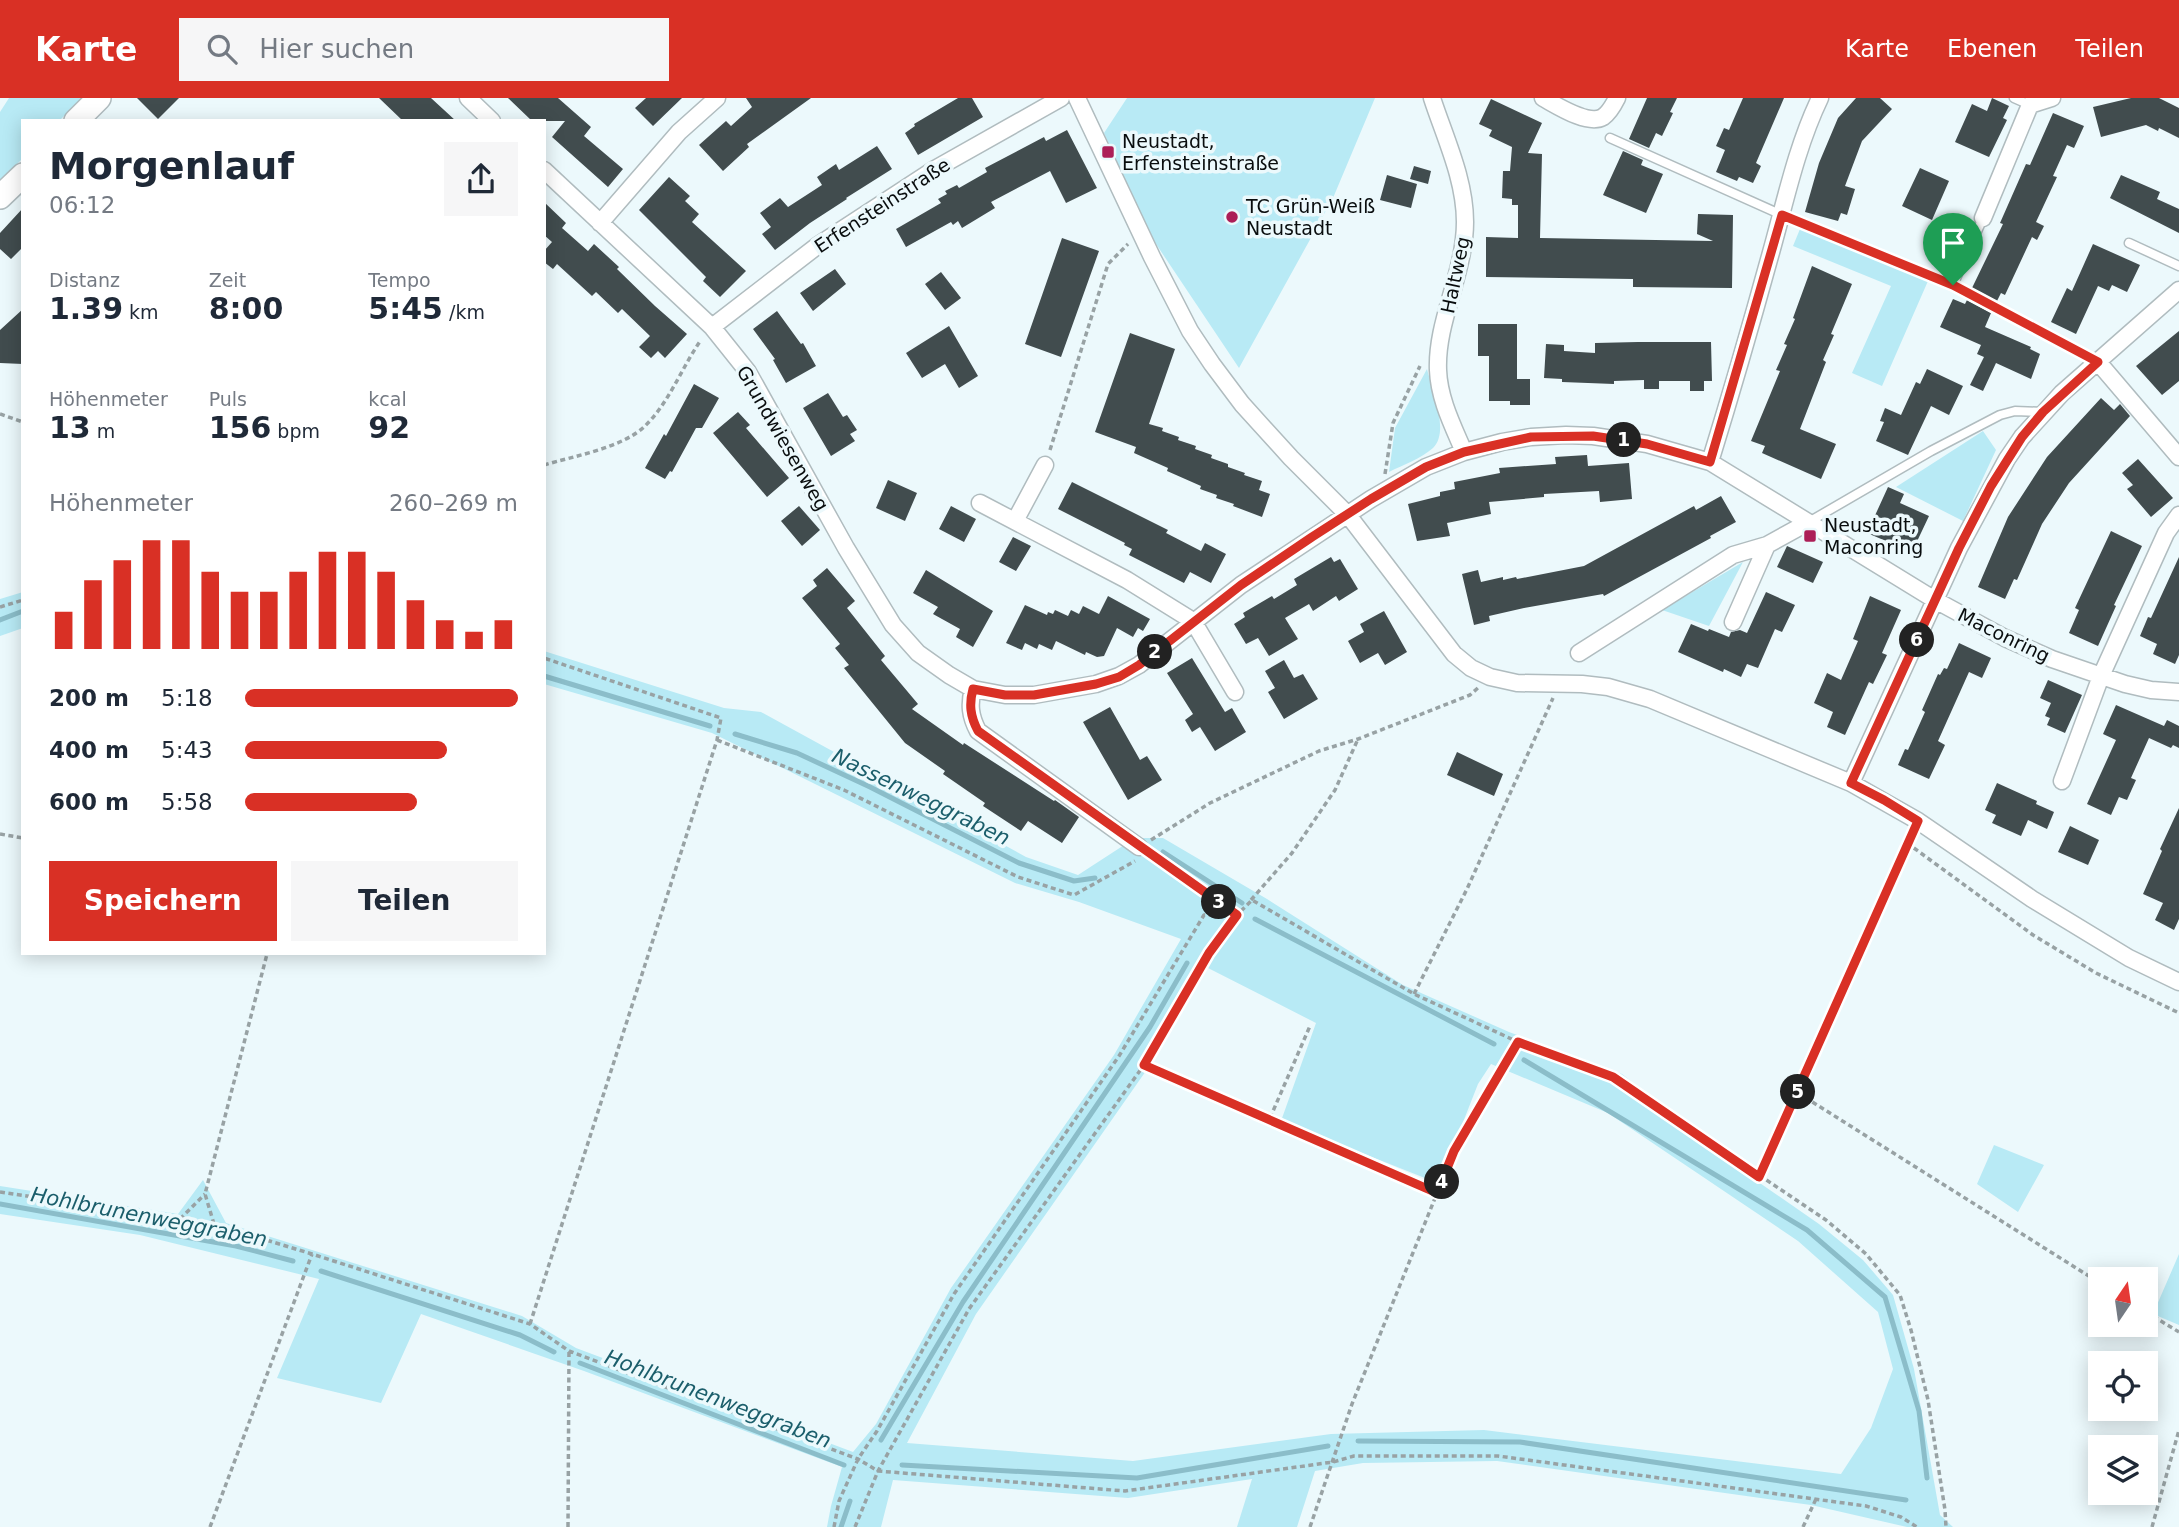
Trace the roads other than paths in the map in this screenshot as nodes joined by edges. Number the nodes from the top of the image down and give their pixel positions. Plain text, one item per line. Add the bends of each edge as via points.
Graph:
1 (99, 98) edge
2 (468, 98) edge
3 (718, 98) edge
4 (1061, 98) edge
5 (1077, 98) edge
6 (1432, 98) edge
7 (1543, 98) edge
8 (1617, 98) edge
9 (1820, 98) edge
10 (2014, 98) edge
11 (2052, 98) edge
12 (2030, 105) junction
13 (78, 119) edge
14 (490, 119) edge
15 (1610, 138) dead end
16 (546, 172) edge
17 (21, 177) edge
18 (0, 198) edge
19 (1782, 215) junction
20 (1983, 218) joint
21 (600, 223) junction
22 (2129, 243) dead end
23 (2179, 266) edge
24 (1953, 285) junction
25 (2179, 290) edge
26 (712, 327) junction
27 (2098, 362) junction
28 (2043, 412) junction
29 (1464, 452) junction
30 (2179, 457) edge
31 (1710, 462) junction
32 (1045, 465) road end
33 (980, 503) dead end
34 (1348, 515) junction
35 (2179, 515) edge
36 (1015, 521) junction
37 (1807, 523) junction
38 (1766, 545) junction
39 (1935, 600) junction
40 (1192, 621) junction
41 (1733, 622) dead end
42 (1579, 653) dead end
43 (2101, 676) junction
44 (973, 689) junction
45 (1236, 692) dead end
46 (2179, 692) edge
47 (2062, 781) dead end
48 (1851, 783) junction
49 (1139, 847) road end
50 (2179, 982) edge

1 - 13 street
2 - 14 street
3 - 21 street via 680,132
4 - 26 street, Erfensteinstraße via 935,169 851,224
5 - 34 street via 1190,331 1251,413
6 - 29 street, Haltweg via 1464,199 1459,273 1438,357 1447,413
7 - 8 street via 1575,114 1598,119
9 - 19 street via 1799,150
10 - 12 lane
11 - 12 street
12 - 20 street
15 - 19 lane
16 - 21 street, Grundwiesenweg
17 - 18 street
19 - 24 lane
19 - 31 street
20 - 24 lane
21 - 26 street, Grundwiesenweg
22 - 23 lane
24 - 27 lane
25 - 27 street
26 - 44 street, Grundwiesenweg via 748,372 893,625 918,653
27 - 28 street
27 - 30 street
28 - 37 lane via 2000,415
28 - 39 street via 1991,486
29 - 31 street, Grundwiesenweg via 1531,437 1593,436 1647,444
29 - 34 street, Grundwiesenweg via 1426,467
31 - 37 street, Maconring
32 - 36 street
33 - 36 street
34 - 40 street, Grundwiesenweg
34 - 48 street via 1454,654 1471,668 1517,683 1608,687 1650,699
35 - 43 street via 2166,533
36 - 40 street via 1127,580
37 - 38 street
37 - 39 street, Maconring
38 - 41 street
38 - 42 street via 1733,555
39 - 43 street, Maconring via 2005,638
39 - 48 street
40 - 44 street, Grundwiesenweg via 1119,677 1034,695
40 - 45 street
43 - 46 street, Maconring via 2151,690
43 - 47 street
44 - 49 street via 971,711 978,731
48 - 50 street via 1918,821 2129,958

